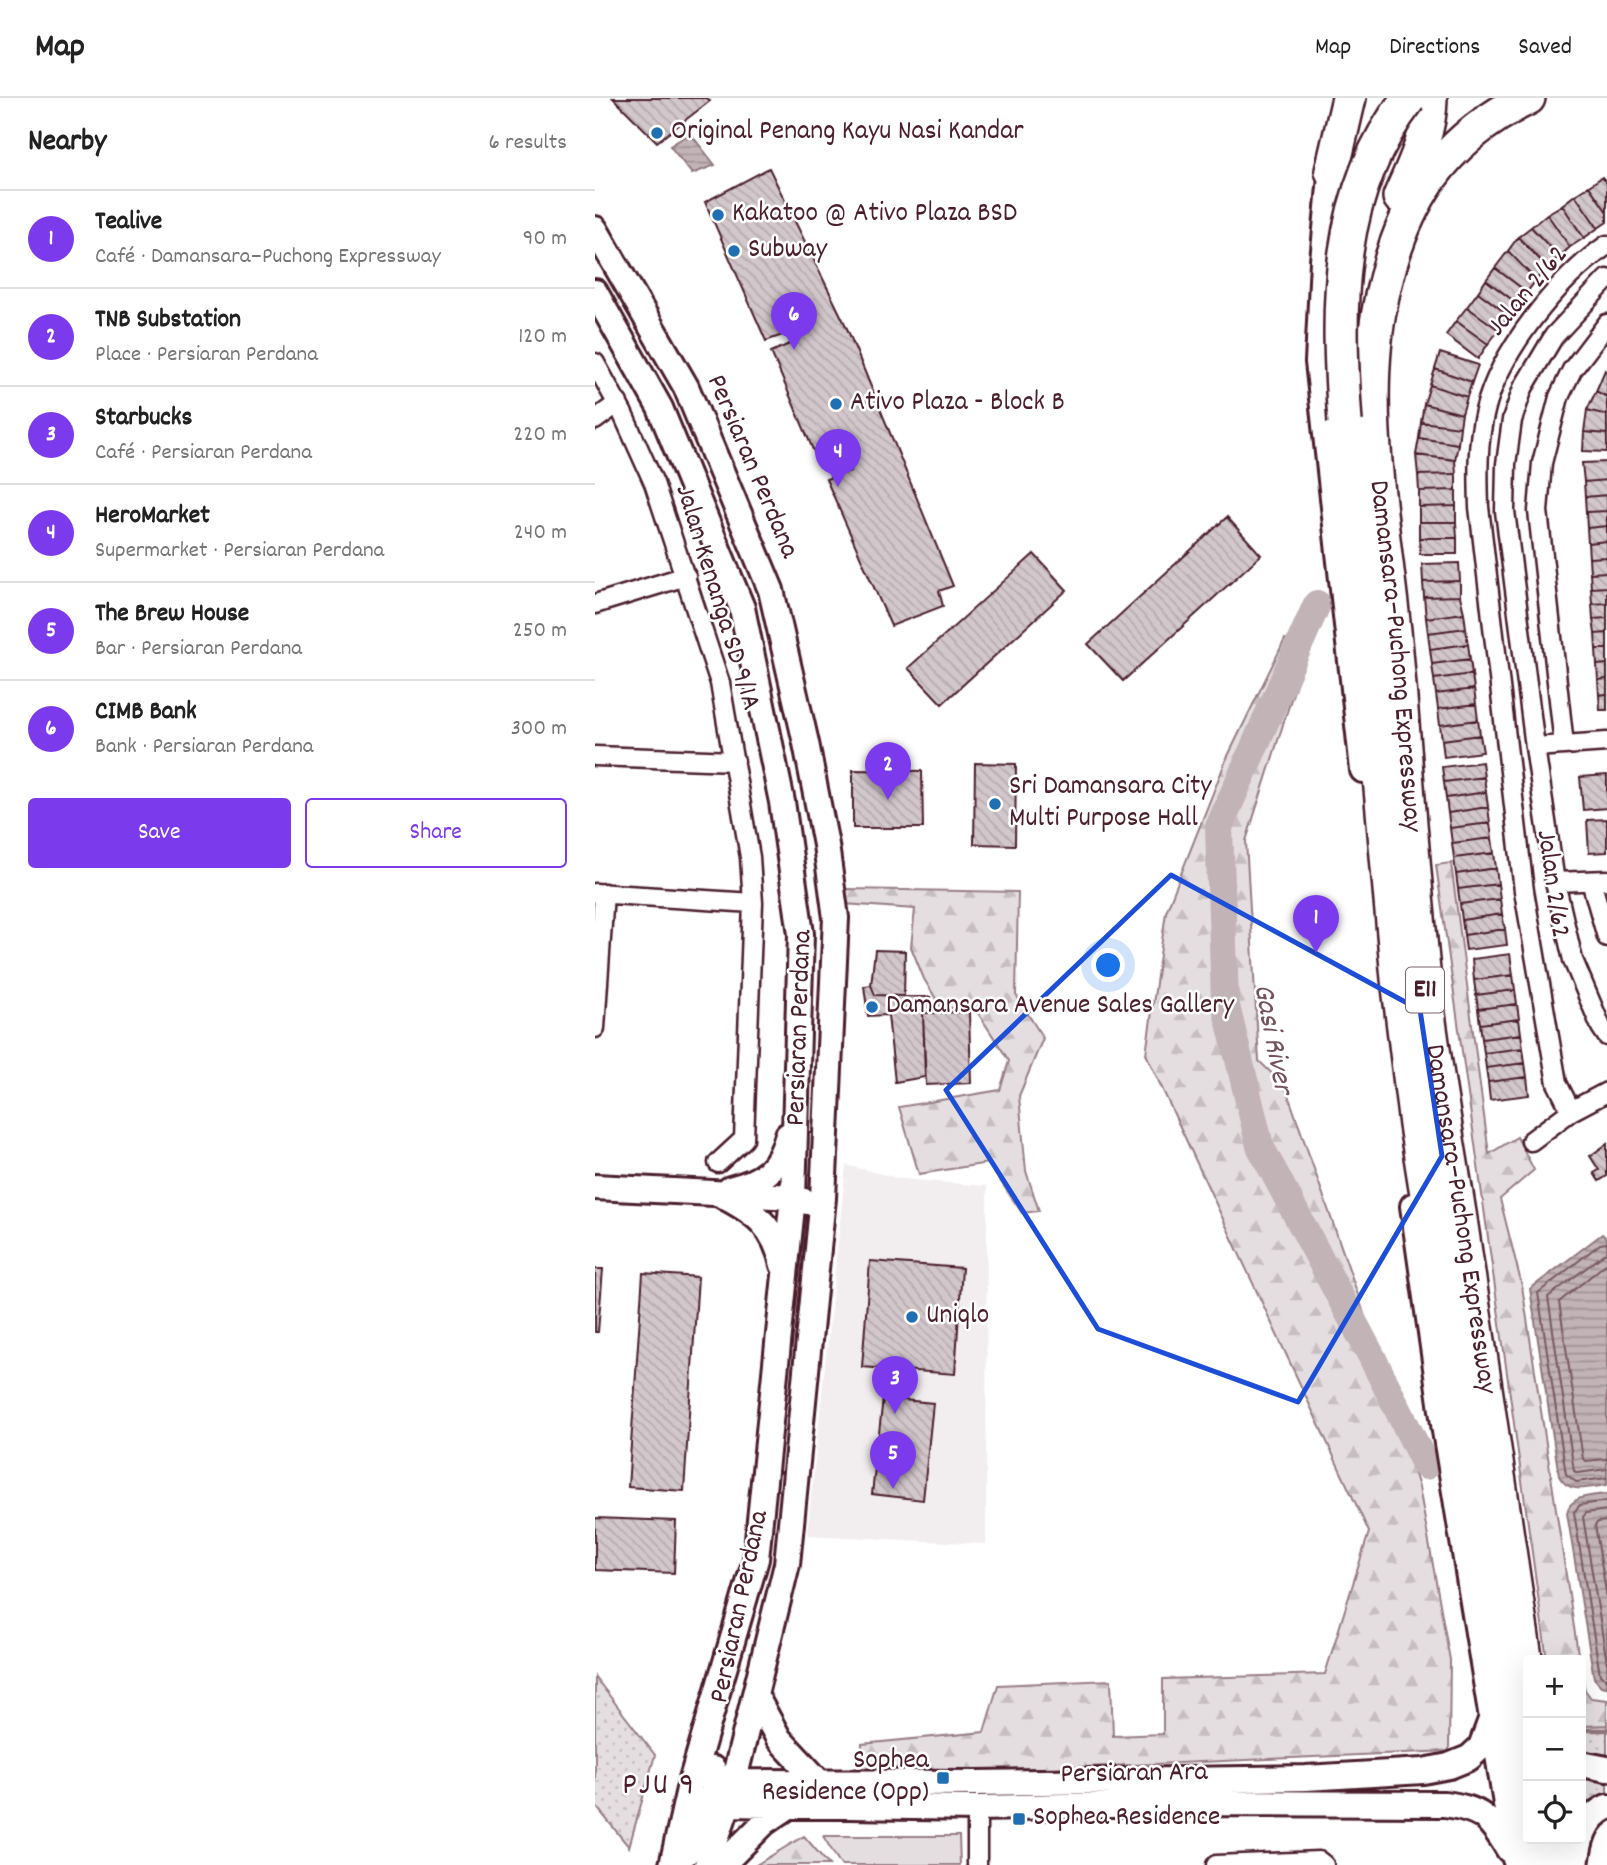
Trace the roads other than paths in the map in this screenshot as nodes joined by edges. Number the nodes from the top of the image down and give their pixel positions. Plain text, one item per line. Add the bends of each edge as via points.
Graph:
1 (1338, 98) edge
2 (1349, 98) edge
3 (1409, 98) edge
4 (1430, 98) edge
5 (1528, 98) edge
6 (1332, 171) junction
7 (1401, 195) junction
8 (598, 238) edge
9 (1605, 250) edge
10 (1607, 279) edge
11 (595, 292) edge
12 (1382, 298) junction
13 (1607, 324) edge
14 (595, 363) edge
15 (618, 403) junction
16 (595, 420) edge
17 (1538, 510) junction
18 (1505, 511) junction
19 (686, 576) junction
20 (595, 604) edge
21 (1523, 659) junction
22 (1496, 661) junction
23 (1607, 742) edge
24 (1564, 745) junction
25 (1535, 747) junction
26 (595, 756) edge
27 (735, 761) junction
28 (1599, 880) edge
29 (1555, 882) junction
30 (600, 893) edge
31 (753, 903) junction
32 (1607, 937) edge
33 (595, 1028) edge
34 (1607, 1036) edge
35 (1607, 1092) edge
36 (797, 1103) junction
37 (1571, 1111) junction
38 (1531, 1142) dead end
39 (825, 1158) junction
40 (718, 1163) dead end
41 (595, 1187) edge
42 (716, 1193) junction
43 (793, 1197) junction
44 (821, 1225) junction
45 (786, 1279) junction
46 (744, 1600) junction
47 (1525, 1655) edge
48 (755, 1695) junction
49 (1491, 1719) junction
50 (1586, 1765) edge
51 (1607, 1769) edge
52 (820, 1783) junction
53 (726, 1792) junction
54 (1204, 1792) junction
55 (1523, 1798) edge
56 (789, 1806) junction
57 (1607, 1807) edge
58 (977, 1808) junction
59 (1557, 1844) edge
60 (1524, 1857) edge
61 (672, 1865) edge
62 (682, 1865) edge
63 (707, 1865) edge
64 (722, 1865) edge
65 (977, 1865) edge
66 (1216, 1865) edge
67 (1324, 1865) edge
68 (1560, 1865) edge
69 (1576, 1865) edge

1 - 6 main road
2 - 6 highway
3 - 7 highway
3 - 55 highway, E11, bridge via 1380,142 1353,212 1343,272 1341,361 1398,979 1416,1125
4 - 7 highway via 1424,140
5 - 12 highway via 1472,133 1429,178 1401,228
6 - 49 main road via 1318,362 1324,430 1347,607 1387,1013 1447,1445
7 - 12 highway via 1379,262
8 - 39 main road, Persiaran Perdana via 686,387 771,590 826,845 835,918
9 - 22 street, Jalan 2/62 via 1555,292 1517,338 1485,410 1478,452 1479,507
10 - 18 street, Jalan 2/62 via 1554,336 1523,388 1512,420
11 - 36 main road, Persiaran Perdana via 660,408 742,608 782,802 801,934
12 - 47 highway, Damansara–Puchong Expressway / E11 via 1374,385 1375,451 1426,991
13 - 17 street via 1572,370 1559,397 1542,463
14 - 15 street, Jalan Kenanga SD 9/1A
15 - 16 street
15 - 19 street, Jalan Kenanga SD 9/1A via 654,483
17 - 18 street
17 - 24 street
18 - 21 street, Jalan 2/62
19 - 20 street
19 - 27 street, Jalan Kenanga SD 9/1A via 720,683
21 - 22 street
21 - 25 street, Jalan 2/62
22 - 37 street, Jalan 2/62 via 1527,905 1557,1083
23 - 24 street
24 - 25 street
25 - 29 street, Jalan 2/62
26 - 27 street
27 - 31 street, Jalan Kenanga SD 9/1A
28 - 29 street
28 - 32 street, Jalan 2/62
29 - 34 street, Jalan 2/62 via 1573,960
30 - 31 street
30 - 33 street
31 - 40 street, Jalan Kenanga SD 9/1A via 744,1139
35 - 37 street
36 - 42 main road via 778,1164 744,1186
36 - 43 main road, Persiaran Perdana
37 - 38 street
39 - 43 main road via 817,1181
39 - 44 main road, Persiaran Perdana
41 - 42 main road
42 - 43 main road
42 - 45 main road via 761,1220 774,1237
43 - 44 main road via 816,1209
43 - 45 main road, Persiaran Perdana
44 - 48 main road, Persiaran Perdana via 787,1564
45 - 46 main road, Persiaran Perdana via 756,1559
46 - 53 main road via 733,1685 713,1765
46 - 61 main road, Persiaran Perdana via 689,1789
48 - 52 main road via 779,1739
48 - 53 main road, Persiaran Perdana
49 - 54 main road, Persiaran Ara via 1481,1747 1469,1758 1448,1766
49 - 60 main road
50 - 51 main road
52 - 53 main road, Persiaran Ara
52 - 54 main road, Persiaran Ara
53 - 56 main road, Persiaran Ara
53 - 62 main road via 694,1833
53 - 63 main road, Persiaran Perdana
54 - 58 main road, Persiaran Ara
54 - 60 main road, Persiaran Ara via 1468,1807 1482,1813
56 - 58 main road, Persiaran Ara
56 - 64 main road via 765,1822
57 - 69 main road via 1586,1824
58 - 65 street
59 - 68 highway
66 - 67 street via 1319,1861

